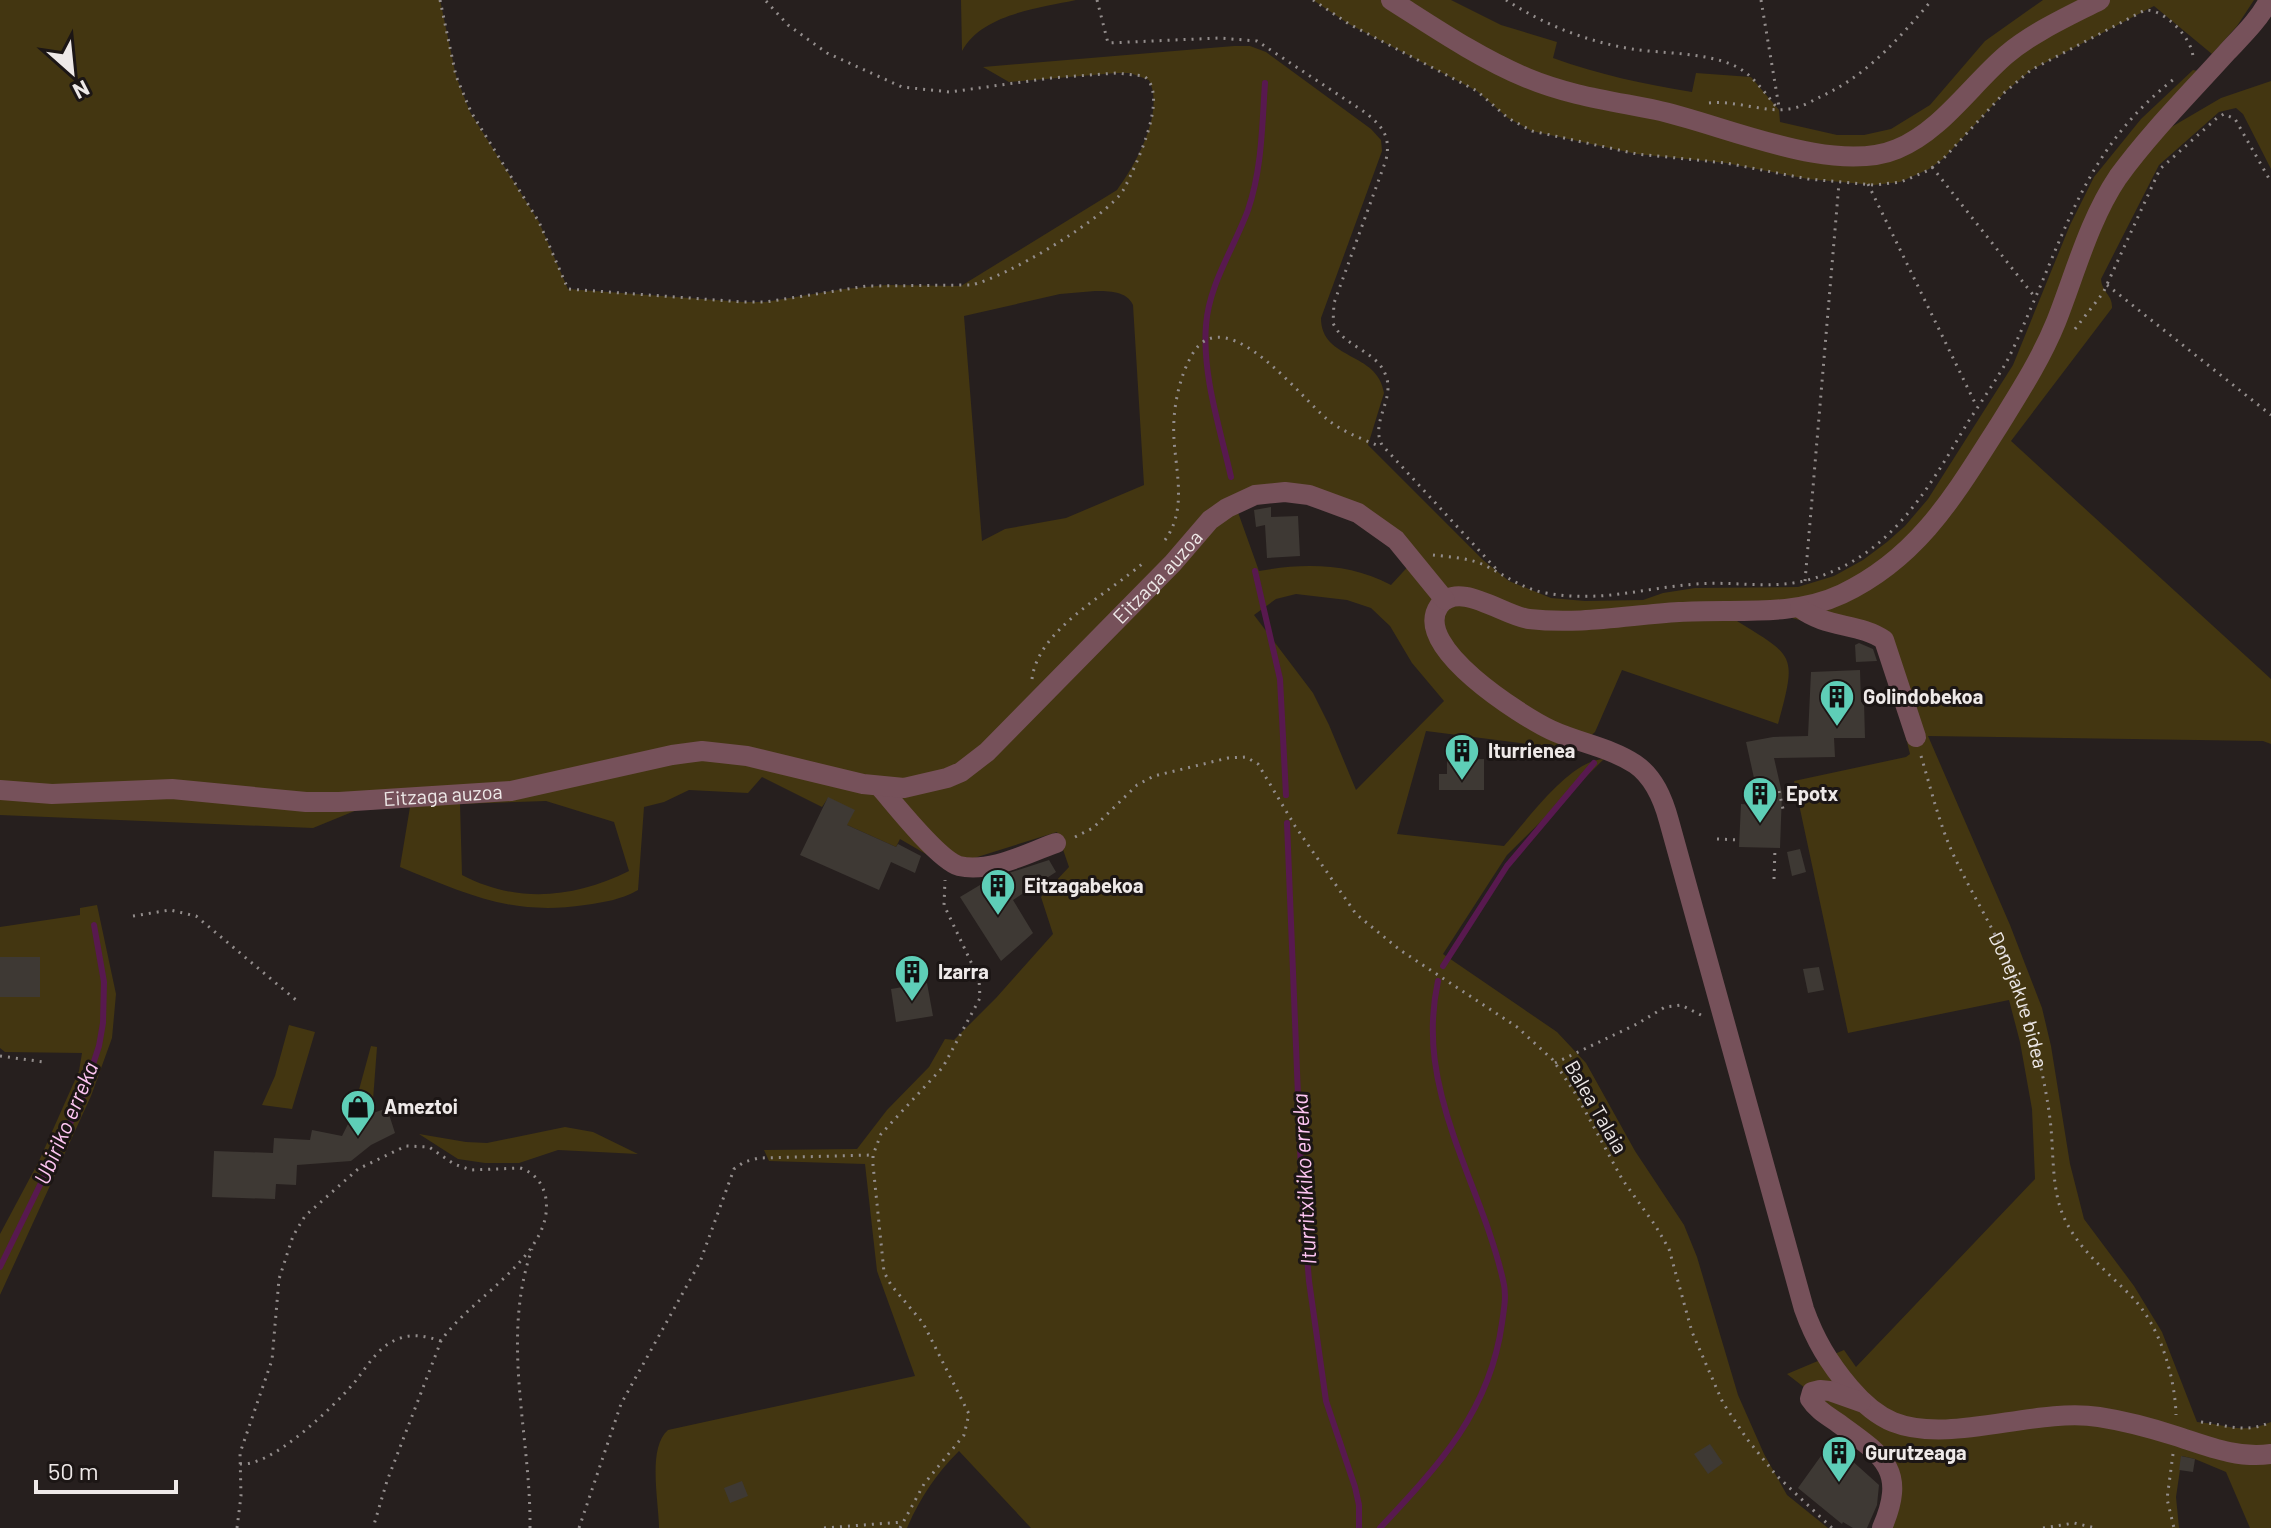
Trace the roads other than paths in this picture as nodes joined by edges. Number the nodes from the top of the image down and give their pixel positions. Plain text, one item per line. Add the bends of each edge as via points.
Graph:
1 (1391, 0) edge
2 (2100, 0) edge
3 (2269, 0) edge
4 (1445, 600) junction
5 (1800, 608) junction
6 (1916, 737) road end
7 (880, 787) junction
8 (0, 790) edge
9 (1056, 843) road end
10 (1865, 1403) junction
11 (2271, 1454) edge
12 (1882, 1528) edge

1 - 2 street via 1530,79 1584,97 1844,156 1881,155 1906,145 2017,47
3 - 5 street via 2111,188 2037,361 1935,521 1907,551 1868,580
4 - 5 street via 1462,596 1519,617 1554,620
4 - 7 street, Eitzaga auzoa via 1374,523 1336,503 1285,492 1246,498 1210,520 987,752 961,772 919,786
4 - 10 street via 1437,611 1436,630 1468,673 1540,724 1634,763 1654,784 1667,812 1811,1330 1827,1359
5 - 6 street via 1822,621 1884,640
7 - 8 street, Eitzaga auzoa via 747,756 702,751 511,791 347,802 172,789 52,794
7 - 9 street via 912,825 961,866 994,864
10 - 11 street via 1886,1419 1915,1427 2071,1414 2118,1420 2239,1455
10 - 12 street via 1825,1390 1812,1392 1810,1399 1886,1465 1893,1496

